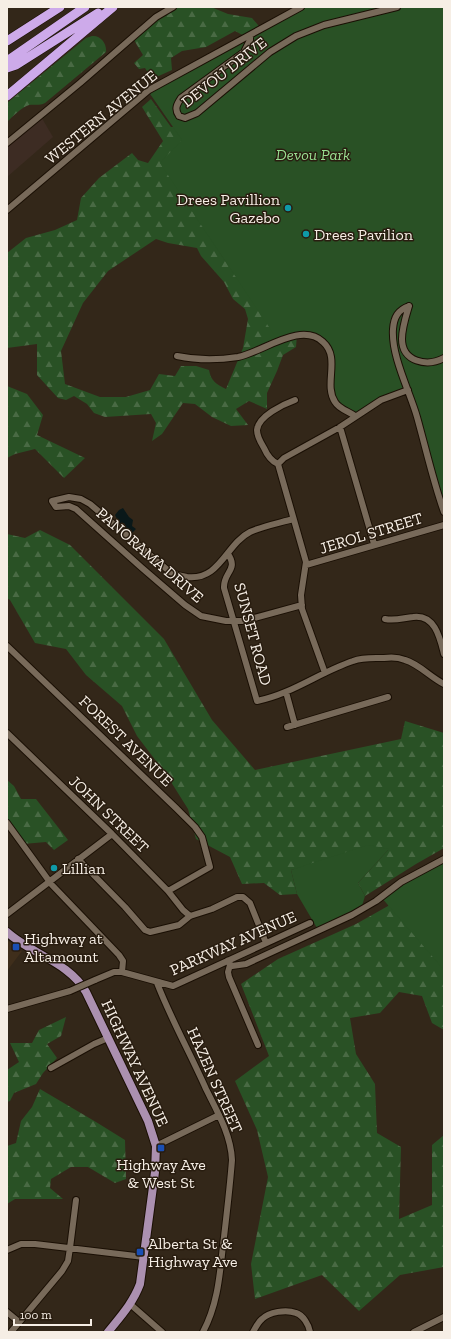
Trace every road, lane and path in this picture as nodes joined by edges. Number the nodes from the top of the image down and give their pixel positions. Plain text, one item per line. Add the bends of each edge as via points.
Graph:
1 (60, 7) edge
2 (85, 7) edge
3 (107, 7) edge
4 (113, 7) edge
5 (172, 7) edge
6 (301, 7) edge
7 (397, 7) edge
8 (250, 35) junction
9 (7, 41) edge
10 (7, 61) edge
11 (7, 68) edge
12 (7, 96) edge
13 (7, 143) edge
14 (7, 210) edge
15 (177, 356) dead end
16 (444, 358) edge
17 (408, 390) junction
18 (295, 400) dead end
19 (355, 416) junction
20 (340, 427) junction
21 (278, 464) junction
22 (444, 512) edge
23 (293, 518) junction
24 (444, 525) edge
25 (374, 544) junction
26 (228, 554) junction
27 (306, 566) junction
28 (302, 604) junction
29 (385, 619) dead end
30 (234, 622) junction
31 (7, 646) edge
32 (444, 654) edge
33 (325, 673) junction
34 (444, 683) edge
35 (286, 692) junction
36 (388, 697) dead end
37 (295, 725) junction
38 (287, 727) dead end
39 (7, 734) edge
40 (7, 823) edge
41 (112, 834) junction
42 (78, 859) junction
43 (444, 859) edge
44 (49, 881) junction
45 (168, 891) junction
46 (7, 914) edge
47 (190, 916) junction
48 (310, 923) dead end
49 (7, 932) edge
50 (266, 943) junction
51 (228, 963) junction
52 (122, 972) junction
53 (157, 982) junction
54 (7, 1009) edge
55 (108, 1038) junction
56 (258, 1045) dead end
57 (51, 1068) dead end
58 (219, 1115) junction
59 (156, 1146) junction
60 (76, 1200) dead end
61 (70, 1248) junction
62 (7, 1250) edge
63 (144, 1257) junction
64 (130, 1304) junction
65 (7, 1312) edge
66 (444, 1317) edge
67 (19, 1322) junction
68 (11, 1332) edge
69 (108, 1332) edge
70 (162, 1332) edge
71 (203, 1332) edge
72 (254, 1332) edge
73 (310, 1332) edge
74 (414, 1332) edge

1 - 9 highway
2 - 10 highway
3 - 11 highway via 16,65
4 - 12 highway
5 - 13 street via 156,17
6 - 8 street, WESTERN AVENUE
7 - 8 street, DEVOU DRIVE via 339,20 296,36 270,52 197,113 185,118 179,116 176,104 181,98 244,52
8 - 14 street, WESTERN AVENUE via 149,90
15 - 19 street via 209,359 238,357 288,337 313,335 325,343 330,352 330,392 333,399 338,406
16 - 17 street via 425,363 406,353 402,333 409,306 402,309 395,316 393,330 397,357
17 - 19 street via 381,400
17 - 22 street
18 - 21 street via 265,417 258,426 260,442 271,460
19 - 20 street
20 - 21 street via 284,458
20 - 25 street
21 - 23 street
23 - 26 street via 250,532
23 - 27 street
24 - 25 street, JEROL STREET
25 - 27 street, JEROL STREET
26 - 30 street, SUNSET ROAD via 233,562 224,579 224,588
26 - 30 street, PANORAMA DRIVE via 210,572 190,578 179,576 170,572 81,499 69,497 52,501 56,507 69,506 76,509 198,614
27 - 28 street
28 - 30 street, PANORAMA DRIVE
28 - 33 street
29 - 32 street via 427,619 438,633
30 - 35 street, SUNSET ROAD via 257,701
31 - 45 street, FOREST AVENUE via 195,827 202,837 210,867
33 - 34 street via 360,659 393,657 416,664 427,674
33 - 35 street
35 - 37 street
36 - 37 street
37 - 38 street
39 - 41 street, JOHN STREET
40 - 44 street
41 - 42 street
41 - 45 street, JOHN STREET
42 - 44 street
42 - 47 street via 145,930 150,932 179,924
43 - 51 street via 401,882 376,901 352,914 246,964 238,966
44 - 46 street
44 - 52 street via 119,955 123,961
45 - 47 street, JOHN STREET
47 - 50 street via 234,898 243,897 250,903
48 - 50 street, PARKWAY AVENUE
49 - 55 main road, HIGHWAY AVENUE via 77,978
50 - 51 street, PARKWAY AVENUE
51 - 53 street, PARKWAY AVENUE via 173,986
51 - 56 street via 229,978
52 - 53 street, PARKWAY AVENUE
52 - 54 street, PARKWAY AVENUE, bridge via 114,972 70,991
53 - 58 street, HAZEN STREET
55 - 57 street
55 - 59 main road, HIGHWAY AVENUE via 151,1128
58 - 59 street
58 - 71 street, HAZEN STREET via 229,1139 232,1160 215,1302
59 - 63 main road, HIGHWAY AVENUE
60 - 61 street
61 - 62 street via 28,1244
61 - 63 street
61 - 67 street via 68,1261 62,1270
63 - 64 main road, HIGHWAY AVENUE via 140,1284
64 - 69 main road, HIGHWAY AVENUE
64 - 70 street
65 - 67 street
66 - 74 street
67 - 68 street
72 - 73 street via 263,1318 270,1314 289,1312 296,1313 305,1320

